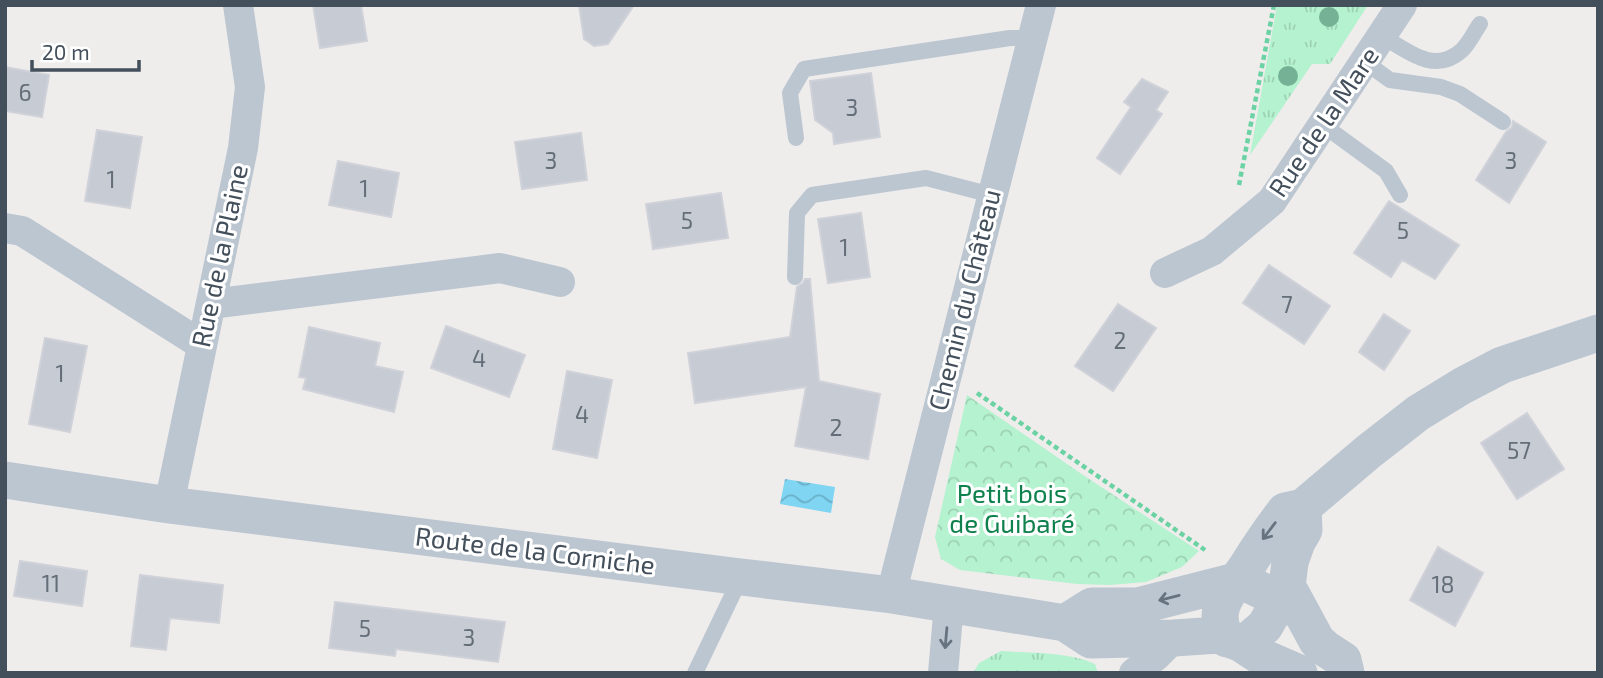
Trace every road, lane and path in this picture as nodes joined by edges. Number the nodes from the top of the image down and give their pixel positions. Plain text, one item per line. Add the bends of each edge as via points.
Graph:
1 (238, 5) edge
2 (1041, 5) edge
3 (1274, 5) edge
4 (1402, 5) edge
5 (1479, 24) dead end
6 (1382, 36) junction
7 (1032, 38) junction
8 (1365, 62) junction
9 (1503, 122) dead end
10 (1323, 125) junction
11 (796, 138) dead end
12 (1238, 190) dead end
13 (992, 195) junction
14 (1400, 195) dead end
15 (5, 228) edge
16 (1165, 273) dead end
17 (795, 277) dead end
18 (560, 282) dead end
19 (211, 304) junction
20 (1598, 333) edge
21 (202, 345) junction
22 (972, 390) dead end
23 (5, 480) edge
24 (169, 505) junction
25 (1303, 508) junction
26 (1205, 550) dead end
27 (741, 577) junction
28 (1235, 581) junction
29 (892, 595) junction
30 (1290, 600) junction
31 (949, 604) junction
32 (1065, 623) junction
33 (1174, 638) junction
34 (1243, 646) junction
35 (695, 673) edge
36 (943, 673) edge
37 (1134, 673) edge
38 (1299, 673) edge
39 (1346, 673) edge

1 - 19 street, Rue de la Plaine via 250,87 243,148
2 - 7 street, Chemin du Château
3 - 12 path
4 - 6 street, Rue de la Mare
5 - 6 lane via 1463,49 1437,61 1418,58
6 - 8 street, Rue de la Mare
7 - 11 lane via 1010,37 804,69 789,93
7 - 13 street, Chemin du Château
8 - 9 lane via 1390,79 1460,94
8 - 10 street, Rue de la Mare
10 - 14 lane via 1386,171
10 - 16 street, Rue de la Mare via 1272,201 1212,251
13 - 17 lane via 926,178 812,195 797,213
13 - 29 street, Chemin du Château
15 - 21 street via 22,231
18 - 19 street via 500,268
19 - 21 street, Rue de la Plaine
20 - 25 street via 1502,365 1462,386 1418,413
21 - 24 street, Rue de la Plaine
22 - 26 path
23 - 24 street, Route de la Corniche
24 - 27 street, Route de la Corniche
25 -> 28 street via 1285,511
25 - 30 street via 1304,530 1290,562
27 - 29 street, Route de la Corniche
27 - 35 lane
28 - 30 street
28 -> 32 street via 1138,606 1092,607
28 - 34 street via 1223,600 1220,620 1222,630
29 - 31 street, Route de la Corniche
30 - 34 street
30 - 39 street via 1317,641 1343,660
31 - 32 street, Route de la Corniche
31 -> 36 street
32 - 33 street, Route de la Corniche via 1091,640
33 - 34 street, Route de la Corniche via 1218,635
33 - 37 street
34 - 38 street

